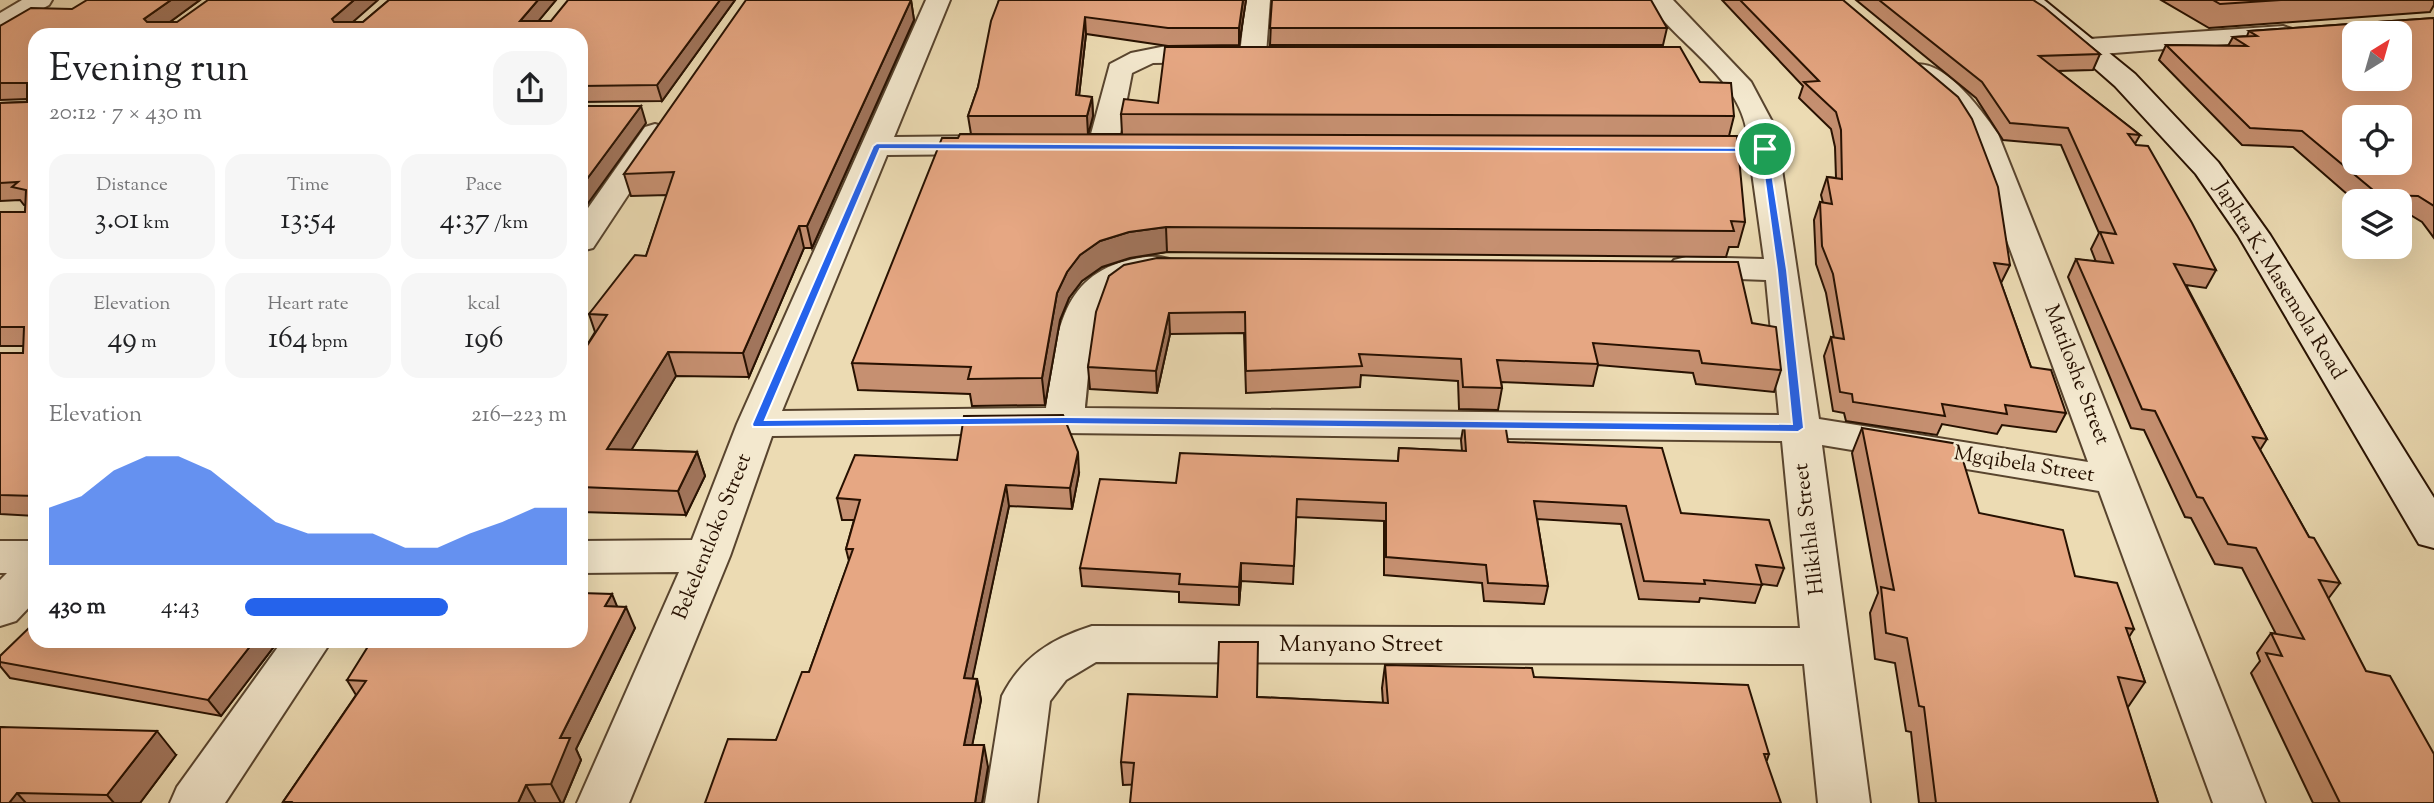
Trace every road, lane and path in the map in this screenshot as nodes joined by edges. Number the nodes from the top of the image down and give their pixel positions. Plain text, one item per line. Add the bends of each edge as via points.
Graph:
1 (40, 0) edge
2 (1258, 0) edge
3 (1659, 0) edge
4 (2029, 0) edge
5 (927, 7) edge
6 (0, 23) edge
7 (2309, 32) edge
8 (2090, 47) junction
9 (1896, 49) edge
10 (1253, 54) junction
11 (1281, 54) edge
12 (632, 112) edge
13 (1021, 145) edge
14 (1103, 145) edge
15 (877, 146) junction
16 (1654, 149) edge
17 (1765, 149) junction
18 (588, 223) edge
19 (1194, 265) edge
20 (1656, 267) edge
21 (1782, 270) junction
22 (1064, 420) junction
23 (757, 424) junction
24 (1798, 428) junction
25 (2116, 480) junction
26 (2434, 533) edge
27 (708, 556) junction
28 (0, 557) edge
29 (28, 557) edge
30 (588, 557) edge
31 (28, 579) edge
32 (0, 609) edge
33 (1824, 646) junction
34 (303, 648) edge
35 (196, 803) edge
36 (603, 803) edge
37 (1011, 803) edge
38 (1844, 803) edge
39 (2239, 803) edge

1 - 6 street
2 - 10 street
3 - 17 street, Hlikihla Street via 1698,56 1748,97 1760,117
4 - 8 street, Japhta K. Masemola Road
5 - 15 street, Bekelentloko Street
7 - 8 street
8 - 26 street, Japhta K. Masemola Road via 2207,168
9 - 25 street, Matiloshe Street via 1974,117
10 - 11 street
10 - 14 street via 1157,56 1124,66 1119,70
12 - 18 street via 670,113
13 - 15 street
15 - 23 street, Bekelentloko Street
16 - 17 street
17 - 21 street, Hlikihla Street
19 - 22 street via 1136,268 1096,287 1088,298
20 - 21 street
21 - 24 street, Hlikihla Street
22 - 23 street, Mgqibela Street
22 - 24 street, Mgqibela Street
23 - 27 street, Bekelentloko Street
24 - 25 street, Mgqibela Street
24 - 33 street, Hlikihla Street
25 - 39 street, Matiloshe Street
27 - 30 street
27 - 36 street, Bekelentloko Street
28 - 29 street
31 - 32 street
33 - 37 street, Manyano Street via 1092,644 1049,667 1026,696
33 - 38 street, Hlikihla Street
34 - 35 street

